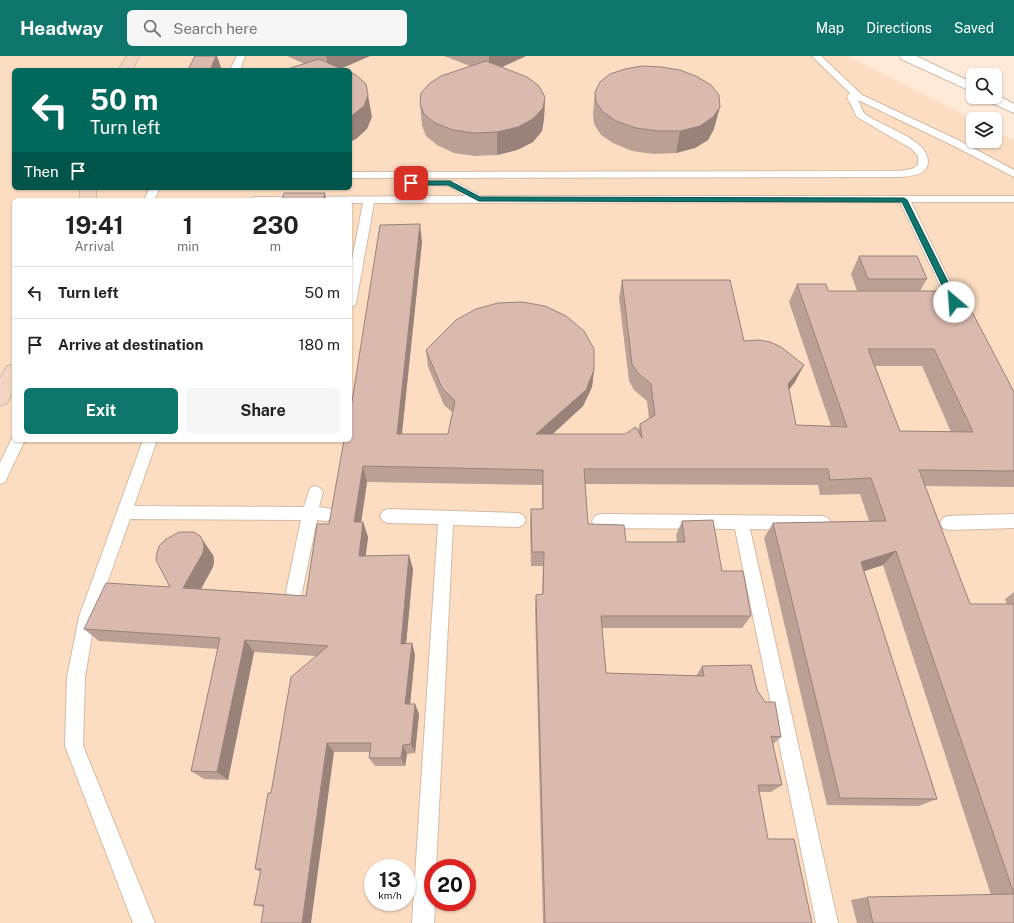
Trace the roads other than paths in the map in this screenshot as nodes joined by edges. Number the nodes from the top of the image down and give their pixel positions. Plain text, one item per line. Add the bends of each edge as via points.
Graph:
1 (133, 56) edge
2 (241, 56) edge
3 (816, 56) edge
4 (906, 56) edge
5 (126, 68) edge
6 (236, 68) edge
7 (832, 82) dead end
8 (846, 84) junction
9 (966, 85) edge
10 (855, 93) junction
11 (1002, 103) edge
12 (1014, 109) edge
13 (1014, 174) edge
14 (352, 175) edge
15 (352, 182) edge
16 (352, 199) edge
17 (369, 199) junction
18 (479, 199) junction
19 (1014, 199) edge
20 (904, 200) junction
21 (352, 292) edge
22 (931, 302) edge
23 (12, 374) edge
24 (0, 398) edge
25 (17, 442) edge
26 (149, 442) edge
27 (0, 478) edge
28 (315, 492) dead end
29 (124, 512) junction
30 (310, 514) junction
31 (326, 514) dead end
32 (388, 516) dead end
33 (446, 518) junction
34 (518, 520) dead end
35 (600, 521) dead end
36 (1014, 521) edge
37 (741, 522) junction
38 (836, 523) edge
39 (948, 523) dead end
40 (294, 592) dead end
41 (144, 923) edge
42 (423, 923) edge
43 (827, 923) edge

1 - 5 main road
2 - 6 lane
3 - 8 lane
4 - 9 street
7 - 8 lane
8 - 10 lane
10 - 13 lane
10 - 14 lane via 852,97 860,115 916,147 923,156 922,166 915,172
11 - 12 street
15 - 18 lane via 450,183
16 - 17 lane
17 - 18 lane
17 - 21 lane
18 - 20 lane
19 - 20 lane
20 - 22 lane via 954,302
23 - 24 main road
25 - 27 lane
26 - 29 lane
28 - 30 lane
29 - 30 lane
29 - 41 lane via 87,617 76,677 74,746
30 - 31 lane
30 - 40 lane
32 - 33 lane
33 - 34 lane
33 - 42 lane
35 - 37 lane
36 - 39 lane
37 - 38 lane
37 - 43 lane

